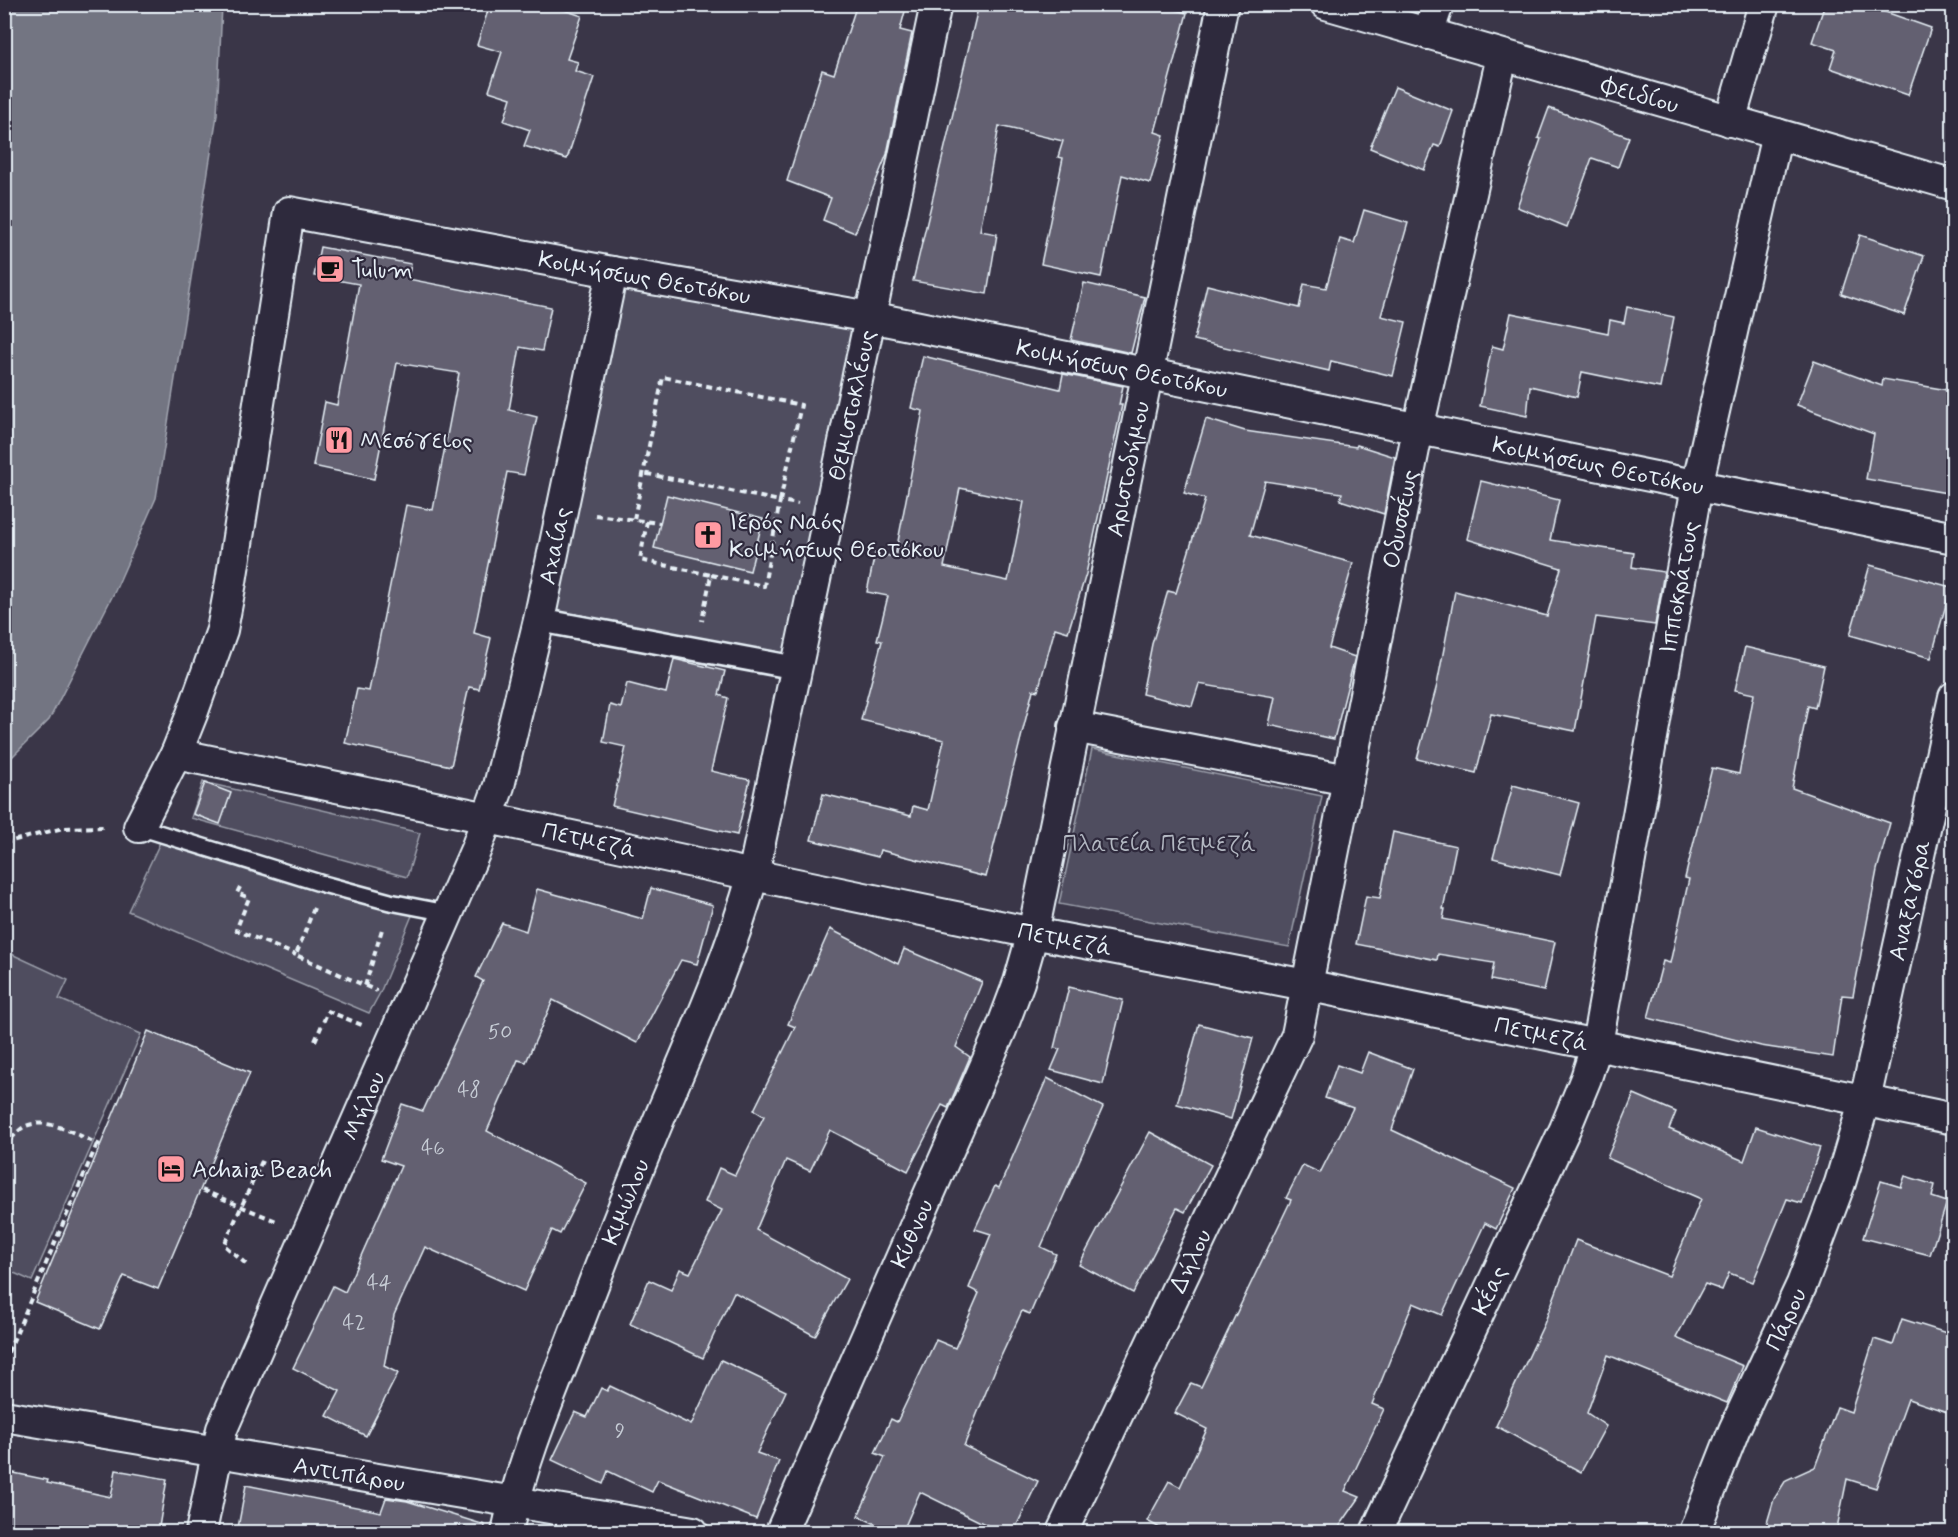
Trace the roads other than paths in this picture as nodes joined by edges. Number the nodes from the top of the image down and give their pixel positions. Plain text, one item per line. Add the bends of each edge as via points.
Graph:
1 (936, 4) edge
2 (1223, 4) edge
3 (1326, 4) edge
4 (1438, 4) edge
5 (1764, 4) edge
6 (1428, 34) junction
7 (1502, 56) junction
8 (1730, 121) junction
9 (1777, 134) junction
10 (1953, 185) edge
11 (612, 272) junction
12 (870, 317) junction
13 (1147, 374) junction
14 (1418, 429) junction
15 (1697, 486) junction
16 (1953, 538) edge
17 (539, 620) junction
18 (797, 668) junction
19 (1953, 697) edge
20 (1074, 727) junction
21 (176, 754) junction
22 (1348, 780) junction
23 (488, 818) junction
24 (139, 827) joint
25 (753, 875) junction
26 (447, 913) junction
27 (1032, 933) junction
28 (1306, 985) junction
29 (1597, 1044) junction
30 (1865, 1100) junction
31 (1953, 1119) edge
32 (4, 1416) edge
33 (217, 1451) junction
34 (513, 1501) junction
35 (201, 1533) edge
36 (507, 1533) edge
37 (693, 1533) edge
38 (781, 1533) edge
39 (1062, 1533) edge
40 (1376, 1533) edge
41 (1694, 1533) edge

1 - 12 street, Θεμιστοκλέους
2 - 13 street, Αριστοδήμου
3 - 6 street, Φειδίου
4 - 6 street
5 - 8 street
6 - 7 street, Φειδίου
7 - 8 street, Φειδίου
7 - 14 street, Οδυσσέως
8 - 9 street, Φειδίου
9 - 10 street, Φειδίου
9 - 15 street, Ιπποκράτους
11 - 12 street, Κοιμήσεως Θεοτόκου
11 - 17 street, Αχαίας
11 - 21 street, Κοιμήσεως Θεοτόκου via 289,212 222,630
12 - 13 street, Κοιμήσεως Θεοτόκου
12 - 18 street, Θεμιστοκλέους
13 - 14 street, Κοιμήσεως Θεοτόκου
13 - 20 street, Αριστοδήμου
14 - 15 street, Κοιμήσεως Θεοτόκου
14 - 22 street, Οδυσσέως
15 - 16 street, Κοιμήσεως Θεοτόκου
15 - 29 street, Ιπποκράτους
17 - 18 street
17 - 23 street, Αχαίας
18 - 25 street, Θεμιστοκλέους
19 - 30 street, Αναξαγόρα
20 - 22 street
20 - 27 street, Αριστοδήμου
21 - 23 street, Πετμεζά
21 - 24 street
22 - 28 street, Οδυσσέως
23 - 25 street, Πετμεζά
23 - 26 street, Μήλου
24 - 26 lane via 323,884
25 - 27 street, Πετμεζά
25 - 34 street, Κιμώλου via 708,1002 567,1352
26 - 33 street, Μήλου via 226,1419
27 - 28 street, Πετμεζά
27 - 38 street, Κύθνου via 1011,1004
28 - 29 street, Πετμεζά
28 - 39 street, Δήλου via 1297,1035
29 - 30 street, Πετμεζά
29 - 40 street, Κέας via 1565,1129
30 - 31 street, Πετμεζά
30 - 41 street, Πάρου via 1840,1183 1802,1284 1734,1430
32 - 33 street, Αντιπάρου
33 - 34 street, Αντιπάρου
33 - 35 street, Μήλου
34 - 36 street, Κιμώλου
34 - 37 street, Αντιπάρου

